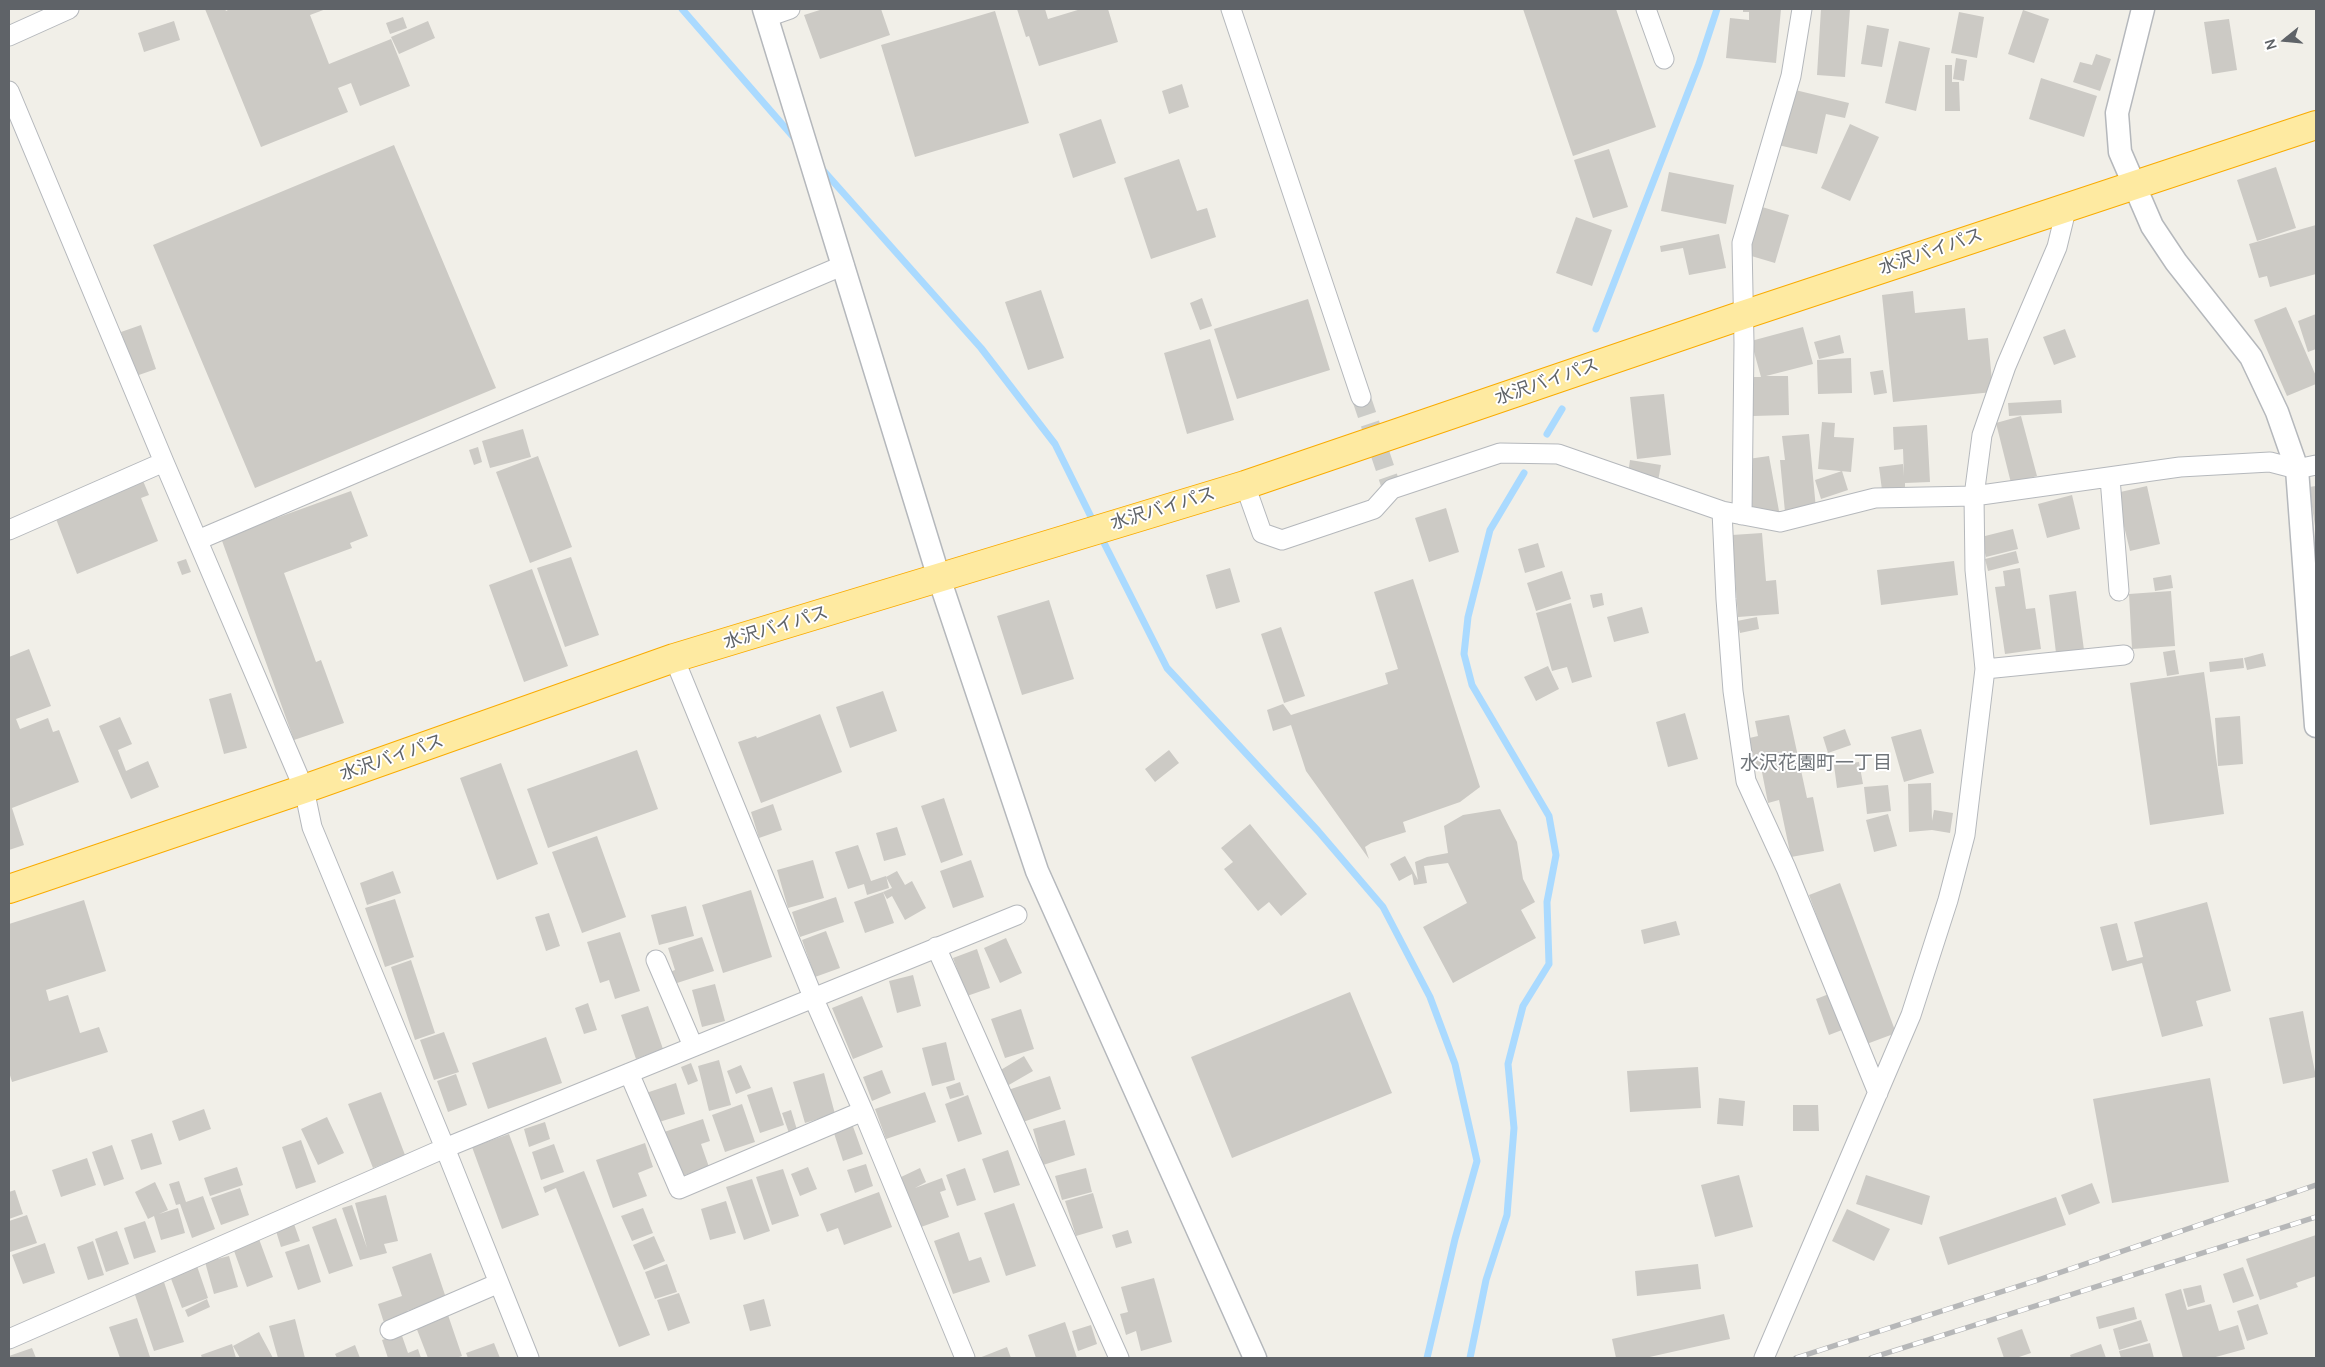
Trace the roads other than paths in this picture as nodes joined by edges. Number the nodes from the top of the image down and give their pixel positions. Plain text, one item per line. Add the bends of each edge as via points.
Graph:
1 (69, 9) edge
2 (790, 9) edge
3 (1231, 9) edge
4 (1646, 9) edge
5 (1802, 9) edge
6 (2143, 9) edge
7 (766, 13) edge
8 (9, 36) edge
9 (1664, 59) dead end
10 (9, 92) edge
11 (2316, 125) edge
12 (2133, 186) junction
13 (2067, 206) junction
14 (844, 265) junction
15 (1743, 315) junction
16 (1361, 397) tunnel mouth
17 (164, 462) junction
18 (2306, 467) edge
19 (2110, 478) junction
20 (1245, 485) junction
21 (1974, 496) junction
22 (1722, 511) junction
23 (1742, 515) junction
24 (9, 530) edge
25 (198, 540) junction
26 (939, 578) junction
27 (2119, 591) dead end
28 (2124, 655) dead end
29 (674, 658) junction
30 (1984, 669) junction
31 (2316, 726) edge
32 (304, 789) junction
33 (9, 889) edge
34 (1017, 915) dead end
35 (936, 947) junction
36 (656, 960) dead end
37 (813, 997) junction
38 (693, 1046) junction
39 (629, 1073) junction
40 (1878, 1093) junction
41 (863, 1111) junction
42 (445, 1148) junction
43 (499, 1283) junction
44 (390, 1330) dead end
45 (9, 1339) edge
46 (529, 1358) edge
47 (965, 1358) edge
48 (1119, 1358) edge
49 (1255, 1358) edge
50 (1764, 1358) edge

1 - 8 street
2 - 7 street
3 - 16 street
4 - 9 street
5 - 15 street via 1791,76 1742,243
6 - 12 street via 2117,113 2120,152
7 - 14 street
10 - 17 street
11 - 12 highway, 水沢バイパス
12 - 13 highway, 水沢バイパス
12 - 18 street via 2152,226 2176,262 2251,357
13 - 15 highway, 水沢バイパス
13 - 21 street via 2057,247 2006,366 1982,435
14 - 25 street
14 - 26 street
15 - 20 highway, 水沢バイパス
15 - 23 street
17 - 24 street
17 - 25 street
18 - 19 street via 2270,462 2180,467
18 - 31 street
19 - 21 street
19 - 27 street
20 - 22 street via 1262,533 1282,540 1374,509 1392,489 1500,453 1558,454
20 - 26 highway, 水沢バイパス
21 - 23 street via 1876,498 1780,522
21 - 30 street
22 - 23 street
22 - 40 street via 1733,690 1746,781 1786,868
25 - 32 street
26 - 29 highway, 水沢バイパス
26 - 49 street via 1036,871
28 - 30 street
29 - 32 highway, 水沢バイパス
29 - 37 street
30 - 40 street via 1965,835 1928,966
32 - 33 highway, 水沢バイパス
32 - 42 street via 312,827
34 - 35 street
35 - 37 street
35 - 48 street
36 - 38 street
37 - 38 street
37 - 41 street
38 - 39 street
39 - 41 street via 679,1189
39 - 42 street
40 - 50 street
41 - 47 street
42 - 43 street
42 - 45 street
43 - 44 street
43 - 46 street

